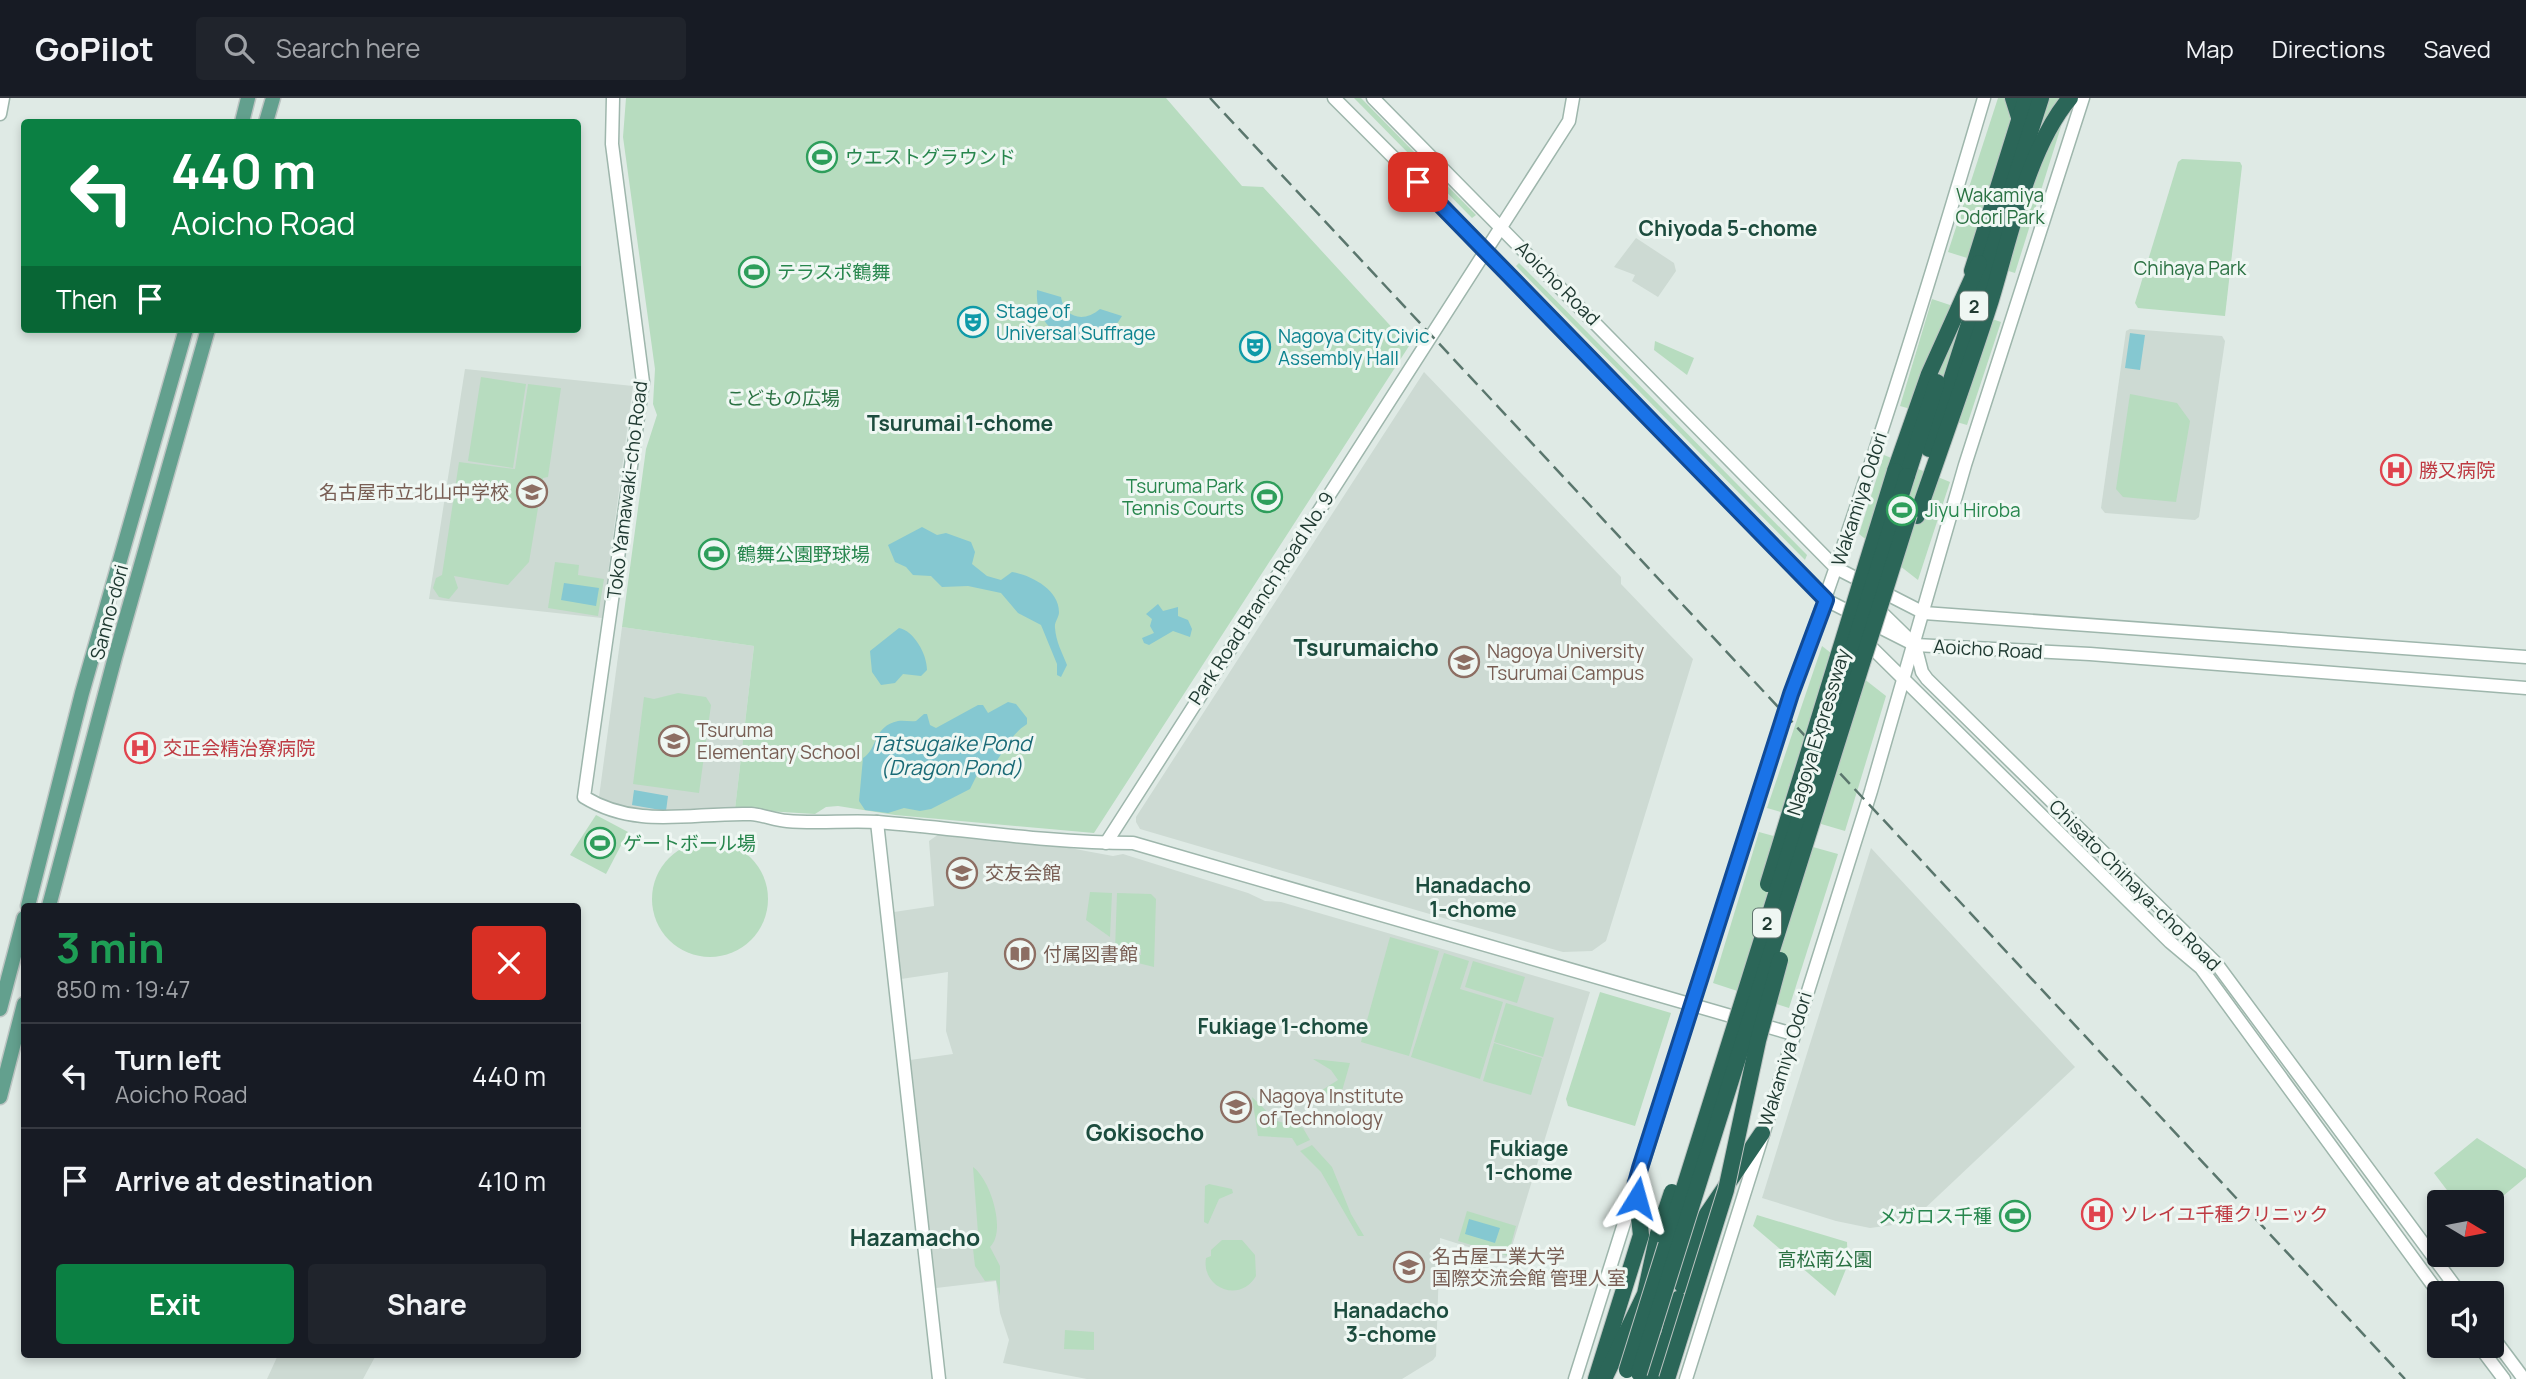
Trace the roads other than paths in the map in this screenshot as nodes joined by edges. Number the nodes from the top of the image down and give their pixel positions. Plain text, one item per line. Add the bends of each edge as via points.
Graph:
1 (4, 98) edge
2 (248, 98) edge
3 (272, 98) edge
4 (613, 98) edge
5 (1334, 98) edge
6 (1373, 98) edge
7 (1573, 98) edge
8 (1984, 98) edge
9 (2013, 98) edge
10 (2026, 98) edge
11 (2041, 98) edge
12 (2070, 98) edge
13 (2083, 98) edge
14 (0, 114) edge
15 (243, 119) edge
16 (267, 119) edge
17 (1503, 227) junction
18 (1487, 250) junction
19 (185, 333) edge
20 (207, 333) edge
21 (1913, 515) junction
22 (1836, 568) junction
23 (1826, 600) junction
24 (1924, 613) junction
25 (1915, 645) junction
26 (2526, 657) edge
27 (1904, 682) junction
28 (2524, 691) edge
29 (1821, 806) junction
30 (877, 822) junction
31 (1106, 843) junction
32 (29, 903) edge
33 (50, 903) edge
34 (1762, 925) junction
35 (21, 929) edge
36 (1694, 1005) junction
37 (0, 1009) edge
38 (21, 1016) edge
39 (1793, 1034) junction
40 (0, 1097) edge
41 (1762, 1133) junction
42 (1682, 1179) junction
43 (1636, 1183) junction
44 (2430, 1281) edge
45 (2451, 1281) edge
46 (2504, 1352) edge
47 (2488, 1358) edge
48 (1636, 1376) edge
49 (939, 1379) edge
50 (1575, 1379) edge
51 (1596, 1379) edge
52 (1604, 1379) edge
53 (1667, 1379) edge
54 (1686, 1379) edge
55 (2504, 1379) edge
56 (2524, 1379) edge

1 - 14 street
2 - 15 main road
3 - 16 main road
4 - 30 street, Toko Yamawaki-cho Road via 612,144 643,382 584,797 620,813 656,819 751,814 788,821
5 - 18 street, Aoicho Road
6 - 17 street, Aoicho Road
7 - 17 street, Park Road Branch Road No. 9 via 1569,121
8 - 22 street, Wakamiya Odori
9 - 34 highway, bridge via 2021,138 2007,192 1909,429 1793,798
10 - 34 highway, Nagoya Expressway / 2, bridge
11 - 21 highway, Nagoya Expressway / 2
12 - 21 highway via 2049,126 2036,157
13 - 24 street, Wakamiya Odori via 1965,465
17 - 18 street, Park Road Branch Road No. 9
17 - 22 street, Aoicho Road
18 - 23 street, Aoicho Road
18 - 31 street, Park Road Branch Road No. 9
19 - 32 main road, Sanno-dori via 82,693
20 - 33 main road, Sanno-dori
21 - 29 highway, Nagoya Expressway / 2, bridge
21 - 29 highway, bridge
22 - 23 street, Wakamiya Odori
22 - 24 street, Aoicho Road
22 - 25 street, Chisato Chihaya-cho Road
23 - 25 street, Aoicho Road
23 - 27 street, Chisato Chihaya-cho Road
23 - 36 street, Wakamiya Odori via 1791,694
24 - 25 street, Wakamiya Odori
24 - 26 street, Aoicho Road
25 - 27 street, Wakamiya Odori
25 - 28 street, Aoicho Road via 2090,654
25 - 45 street, Chisato Chihaya-cho Road via 1927,679 2216,963
27 - 39 street, Wakamiya Odori
27 - 44 street, Chisato Chihaya-cho Road via 2200,968
29 - 48 highway, Nagoya Expressway / 2, bridge
29 - 53 highway, bridge via 1763,1020 1720,1213
30 - 31 street
30 - 49 street
31 - 36 street via 1146,847
34 - 42 highway, Nagoya Expressway / 2, bridge
34 - 42 highway, bridge
35 - 37 main road
36 - 39 street
36 - 43 street, Wakamiya Odori
38 - 40 main road
39 - 41 street, Wakamiya Odori
41 - 48 highway via 1705,1217 1669,1335
41 - 54 street, Wakamiya Odori
42 - 48 highway, Nagoya Expressway / 2, bridge
42 - 52 highway, bridge via 1658,1234 1645,1293
43 - 50 street, Wakamiya Odori
43 - 51 highway via 1641,1235
46 - 56 street
47 - 55 street

